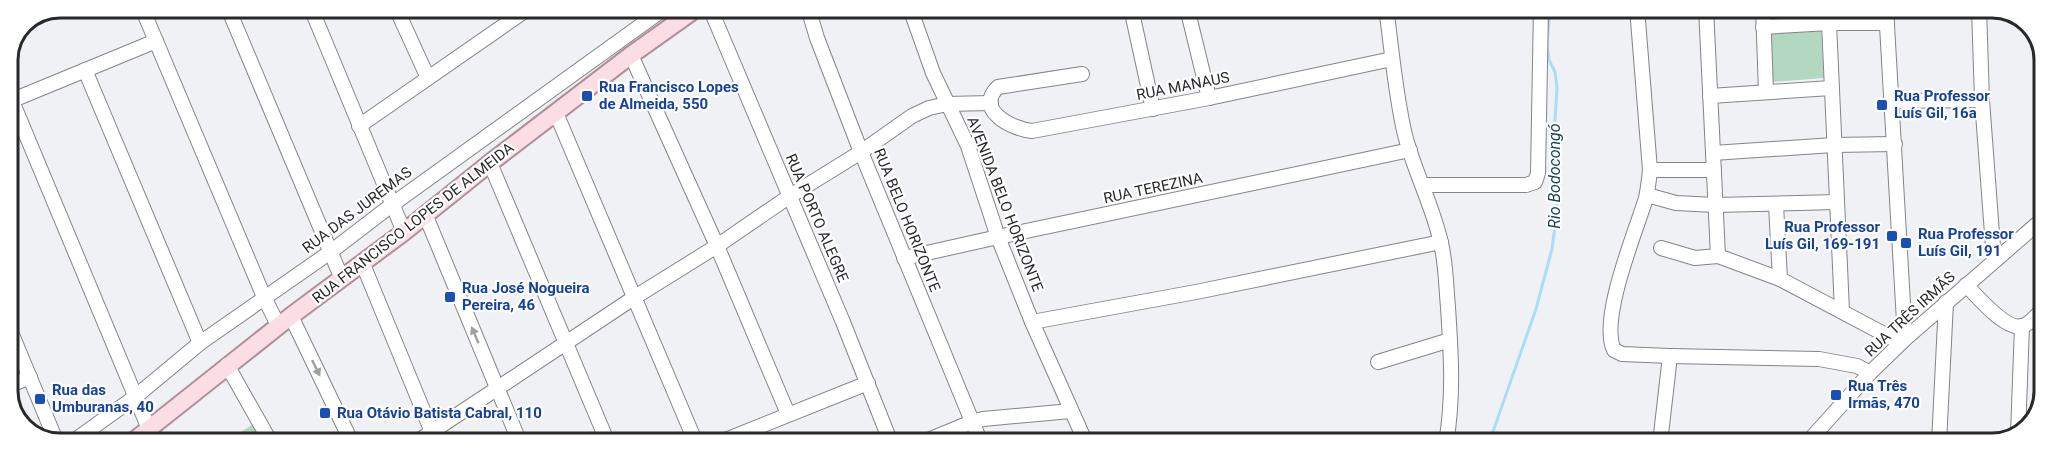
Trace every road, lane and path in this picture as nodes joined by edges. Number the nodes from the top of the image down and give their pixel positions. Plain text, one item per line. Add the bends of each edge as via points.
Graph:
1 (146, 18) edge
2 (232, 18) edge
3 (315, 18) edge
4 (401, 18) edge
5 (515, 18) edge
6 (651, 18) edge
7 (683, 18) edge
8 (714, 18) edge
9 (811, 18) edge
10 (913, 18) edge
11 (1133, 18) edge
12 (1189, 18) edge
13 (1387, 18) edge
14 (1540, 18) edge
15 (1638, 18) edge
16 (1706, 18) edge
17 (1763, 18) edge
18 (1887, 18) edge
19 (1979, 18) edge
20 (1829, 23) junction
21 (1887, 23) junction
22 (1763, 27) junction
23 (156, 41) junction
24 (631, 55) junction
25 (1392, 59) junction
26 (85, 70) junction
27 (1083, 74) dead end
28 (429, 78) junction
29 (1831, 88) junction
30 (1766, 92) junction
31 (1710, 96) junction
32 (18, 98) edge
33 (1209, 98) junction
34 (1982, 100) junction
35 (1892, 101) junction
36 (991, 103) junction
37 (948, 104) junction
38 (1153, 109) junction
39 (556, 113) junction
40 (18, 120) edge
41 (359, 126) junction
42 (1894, 144) junction
43 (1834, 145) junction
44 (1410, 150) junction
45 (861, 152) junction
46 (1713, 153) junction
47 (490, 163) junction
48 (1650, 170) junction
49 (1714, 170) junction
50 (1423, 185) junction
51 (1647, 195) junction
52 (790, 196) junction
53 (1837, 202) junction
54 (393, 204) junction
55 (1715, 205) junction
56 (1776, 205) junction
57 (425, 214) junction
58 (2034, 226) edge
59 (404, 232) junction
60 (998, 237) junction
61 (1441, 242) junction
62 (717, 246) junction
63 (1661, 248) dead end
64 (329, 253) junction
65 (1718, 256) junction
66 (904, 258) junction
67 (1994, 260) junction
68 (362, 262) junction
69 (342, 279) junction
70 (1780, 279) junction
71 (1966, 285) junction
72 (264, 297) junction
73 (635, 297) junction
74 (1946, 302) junction
75 (1842, 311) junction
76 (2034, 319) edge
77 (285, 321) junction
78 (1032, 322) junction
79 (2022, 326) junction
80 (1450, 340) junction
81 (1903, 341) junction
82 (567, 342) junction
83 (200, 343) junction
84 (18, 349) edge
85 (1670, 356) junction
86 (1378, 362) dead end
87 (227, 365) junction
88 (1870, 373) junction
89 (30, 377) junction
90 (18, 382) edge
91 (868, 383) junction
92 (498, 389) junction
93 (135, 397) junction
94 (1071, 411) junction
95 (788, 414) junction
96 (972, 422) junction
97 (2018, 424) edge
98 (149, 429) junction
99 (53, 432) edge
100 (432, 432) joint
101 (84, 433) edge
102 (144, 433) edge
103 (265, 433) edge
104 (347, 433) edge
105 (516, 433) edge
106 (604, 433) edge
107 (692, 433) edge
108 (742, 433) edge
109 (887, 433) edge
110 (945, 433) edge
111 (977, 433) edge
112 (1081, 433) edge
113 (1448, 433) edge
114 (1661, 433) edge
115 (1818, 433) edge
116 (1939, 433) edge

1 - 23 street
2 - 64 street
3 - 41 street
4 - 28 street
5 - 28 street
6 - 54 street, RUA DAS JUREMAS
7 - 24 main road, RUA FRANCISCO LOPES DE ALMEIDA
8 - 52 street, RUA PORTO ALEGRE
9 - 45 street, RUA BELO HORIZONTE
10 - 37 street, AVENIDA BELO HORIZONTE
11 - 38 street
12 - 33 street
13 - 25 street
14 - 50 street via 1535,182
15 - 48 street
16 - 31 street
17 - 22 street
18 - 21 street
19 - 34 street
20 - 21 street
20 - 22 street
20 - 29 street
21 - 35 street
22 - 30 street
23 - 26 street
23 - 72 street
24 - 39 main road, RUA FRANCISCO LOPES DE ALMEIDA
24 - 62 street
25 - 33 street, RUA MANAUS
25 - 44 street
26 - 32 street
26 - 83 street
27 - 36 street via 998,87
28 - 41 street
29 - 30 street
29 - 43 street
30 - 31 street
31 - 46 street
33 - 38 street, RUA MANAUS
34 - 35 street
34 - 67 street
35 - 42 street
36 - 37 street
36 - 38 street, RUA MANAUS via 1003,122 1032,131
37 - 45 street via 912,116
37 - 60 street, AVENIDA BELO HORIZONTE via 968,146
39 - 47 main road, RUA FRANCISCO LOPES DE ALMEIDA
39 - 73 street
40 - 93 street
41 - 54 street
42 - 43 street
42 - 81 street
43 - 46 street
43 - 53 street
44 - 50 street
44 - 60 street, RUA TEREZINA
45 - 52 street
45 - 66 street, RUA BELO HORIZONTE
46 - 49 street
47 - 57 main road, RUA FRANCISCO LOPES DE ALMEIDA
47 - 82 street
48 - 49 street
48 - 51 street
49 - 55 street
50 - 61 street
51 - 55 street via 1676,203
51 - 85 street via 1621,274 1611,337 1614,350 1622,354
52 - 62 street
52 - 91 street, RUA PORTO ALEGRE
53 - 56 street
53 - 75 street
54 - 59 street
54 - 64 street, RUA DAS JUREMAS
55 - 56 street
55 - 65 street
56 - 70 street
57 - 59 main road, RUA FRANCISCO LOPES DE ALMEIDA
92 -> 57 street
58 - 67 street, RUA TRÊS IRMÃS
59 - 68 main road, RUA FRANCISCO LOPES DE ALMEIDA
60 - 66 street, RUA TEREZINA
60 - 78 street, AVENIDA BELO HORIZONTE
61 - 78 street
61 - 80 street
62 - 73 street
62 - 95 street
63 - 65 street via 1695,258
64 - 69 street
64 - 72 street, RUA DAS JUREMAS
65 - 70 street
66 - 96 street, RUA BELO HORIZONTE
67 - 71 street, RUA TRÊS IRMÃS
68 - 69 main road, RUA FRANCISCO LOPES DE ALMEIDA
68 - 100 street
69 - 77 main road, RUA FRANCISCO LOPES DE ALMEIDA
70 - 75 street
71 - 74 street, RUA TRÊS IRMÃS
71 - 79 street via 2007,324
72 - 77 street
72 - 83 street, RUA DAS JUREMAS
73 - 82 street
73 - 107 street
74 - 81 street, RUA TRÊS IRMÃS
74 - 116 street
75 - 81 street
76 - 79 street
77 - 87 main road, RUA FRANCISCO LOPES DE ALMEIDA
77 -> 104 street
78 - 94 street, AVENIDA BELO HORIZONTE
79 - 97 street
80 - 86 street
80 - 113 street
81 - 88 street, RUA TRÊS IRMÃS
82 - 92 street
82 - 106 street
83 - 93 street, RUA DAS JUREMAS
84 - 89 street
85 - 88 street via 1819,359 1857,366
85 - 114 street
87 - 98 main road, RUA FRANCISCO LOPES DE ALMEIDA
87 - 103 street
88 - 115 street, RUA TRÊS IRMÃS
89 - 90 street
89 - 99 street
91 - 95 street
91 - 109 street, RUA PORTO ALEGRE
92 - 100 street
92 - 105 street
93 - 98 street
93 - 101 street, RUA DAS JUREMAS
94 - 96 street
94 - 112 street, AVENIDA BELO HORIZONTE
95 - 108 street
96 - 110 street
96 - 111 street, RUA BELO HORIZONTE
98 - 102 main road, RUA FRANCISCO LOPES DE ALMEIDA

